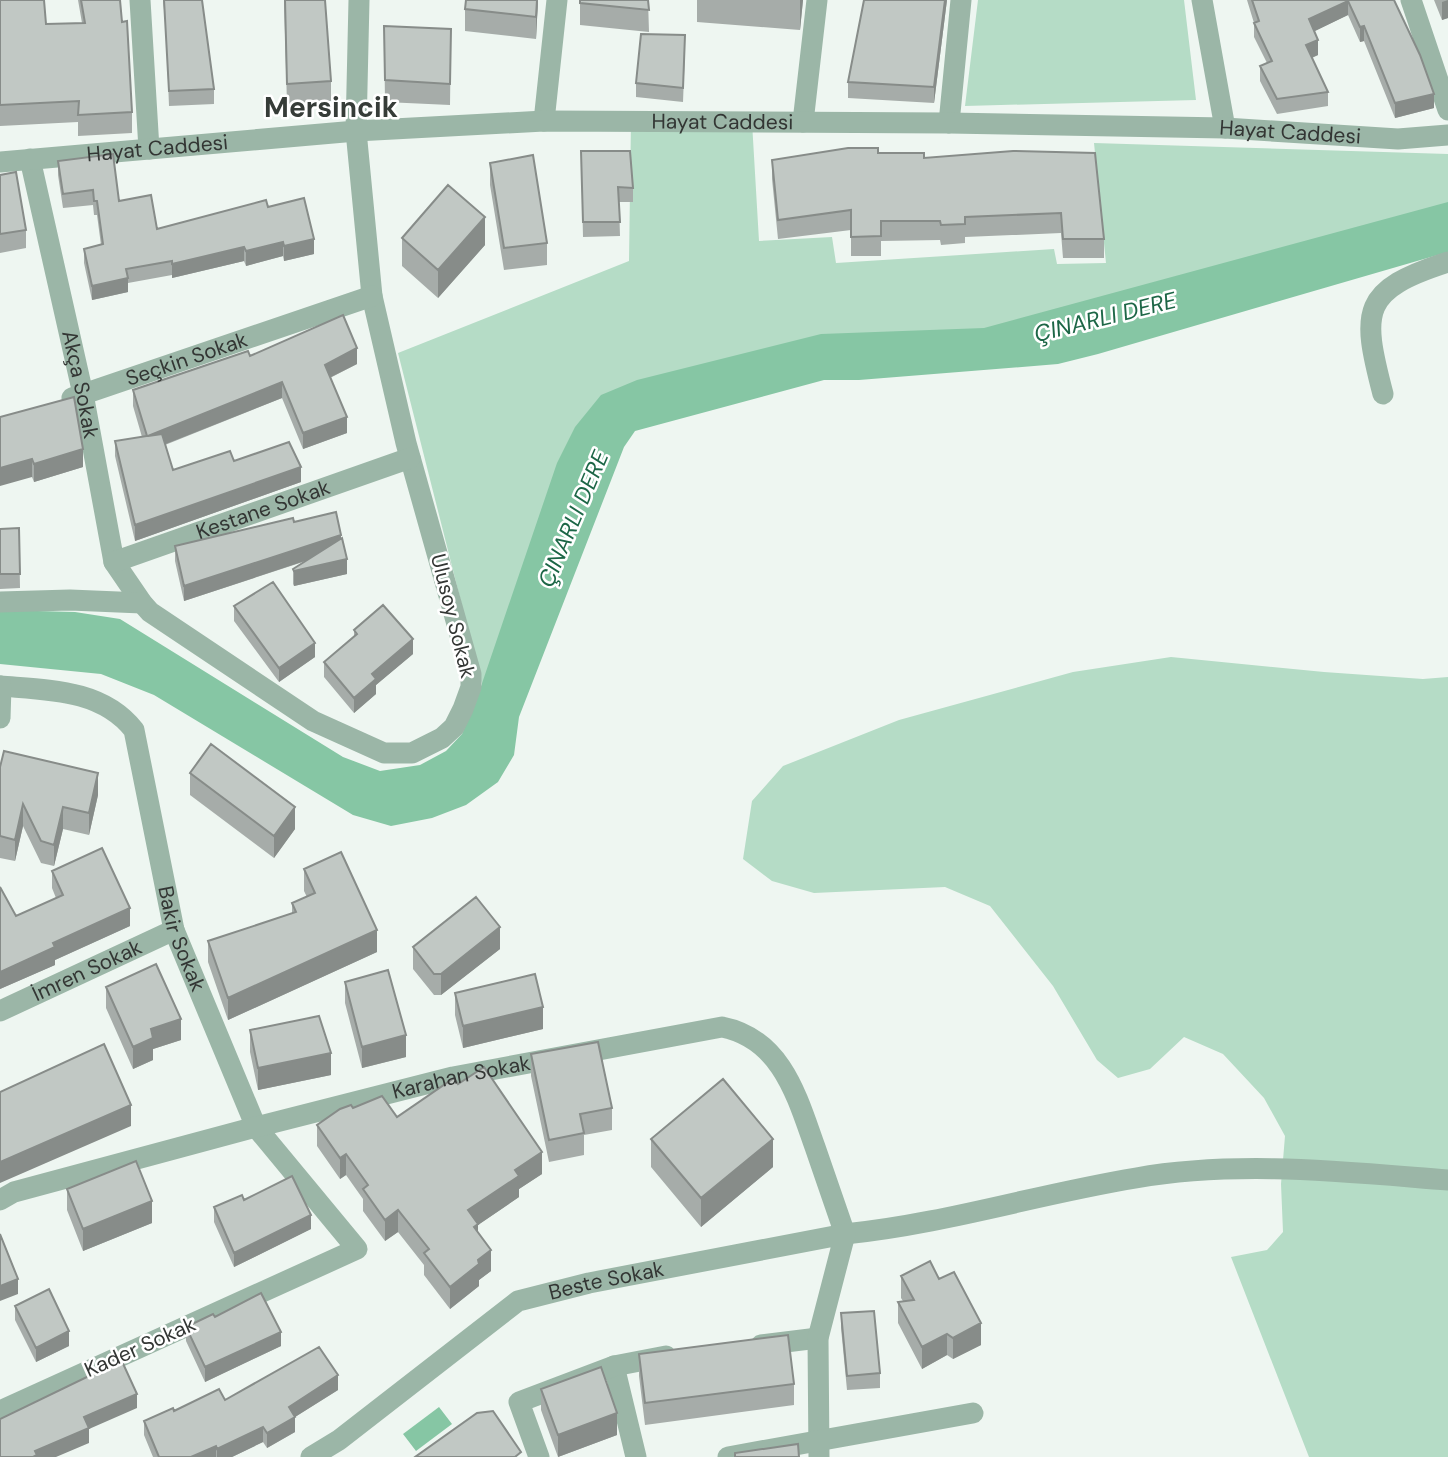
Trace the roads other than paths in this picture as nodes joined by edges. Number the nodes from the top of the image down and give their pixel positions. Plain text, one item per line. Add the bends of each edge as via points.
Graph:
1 (140, 0) edge
2 (359, 0) edge
3 (556, 0) edge
4 (817, 0) edge
5 (961, 0) edge
6 (1202, 0) edge
7 (1411, 0) edge
8 (1448, 110) edge
9 (544, 121) junction
10 (803, 122) junction
11 (949, 123) junction
12 (1225, 128) junction
13 (356, 131) junction
14 (1448, 135) edge
15 (149, 149) junction
16 (30, 159) junction
17 (0, 162) edge
18 (1448, 262) edge
19 (372, 296) junction
20 (83, 394) junction
21 (1383, 394) dead end
22 (47, 406) edge
23 (410, 458) junction
24 (114, 562) junction
25 (0, 602) edge
26 (142, 603) junction
27 (1, 686) edge
28 (0, 718) edge
29 (174, 930) junction
30 (0, 1011) edge
31 (256, 1127) junction
32 (1448, 1180) edge
33 (0, 1200) edge
34 (845, 1234) junction
35 (357, 1249) joint
36 (818, 1338) junction
37 (740, 1347) edge
38 (689, 1353) edge
39 (614, 1366) junction
40 (0, 1411) edge
41 (974, 1413) dead end
42 (344, 1449) edge
43 (818, 1449) edge
44 (311, 1457) edge
45 (539, 1457) edge
46 (636, 1457) edge
47 (728, 1457) edge

1 - 15 street
2 - 13 street, Ulusoy Sokak
3 - 9 street
4 - 10 street
5 - 11 street
6 - 12 street
7 - 8 street
9 - 10 street, Hayat Caddesi
9 - 13 street, Hayat Caddesi
10 - 11 street, Hayat Caddesi
11 - 12 street, Hayat Caddesi
12 - 14 street, Hayat Caddesi via 1398,139
13 - 15 street, Hayat Caddesi
13 - 19 street, Ulusoy Sokak
15 - 16 street, Hayat Caddesi
16 - 17 street, Hayat Caddesi
16 - 20 street, Akça Sokak
18 - 21 street via 1412,273 1387,288 1374,305 1369,322 1371,350
19 - 20 street, Seçkin Sokak
19 - 23 street, Ulusoy Sokak
20 - 22 street, Seçkin Sokak
20 - 24 street, Akça Sokak
23 - 24 street, Kestane Sokak
23 - 26 street, Ulusoy Sokak via 471,674 471,687 454,727 426,748 412,753 384,752 313,720
24 - 26 street, Akça Sokak
25 - 26 street
27 - 28 street
27 - 29 street, Bakir Sokak via 53,689 80,696 123,716 134,730
29 - 30 street, İmren Sokak
29 - 31 street, Bakir Sokak
31 - 33 street, Karahan Sokak via 15,1192
31 - 34 street, Karahan Sokak via 453,1077 722,1027 753,1038 793,1083
31 - 35 street, Bakir Sokak
32 - 34 street, Beste Sokak via 1288,1169 1198,1171 1138,1178 902,1228
34 - 36 street
34 - 42 street, Beste Sokak via 518,1300
35 - 40 street, Kader Sokak
36 - 37 street
36 - 43 street
38 - 39 street
39 - 45 street via 519,1402
39 - 46 street
41 - 43 street
42 - 44 street, Beste Sokak
43 - 47 street

